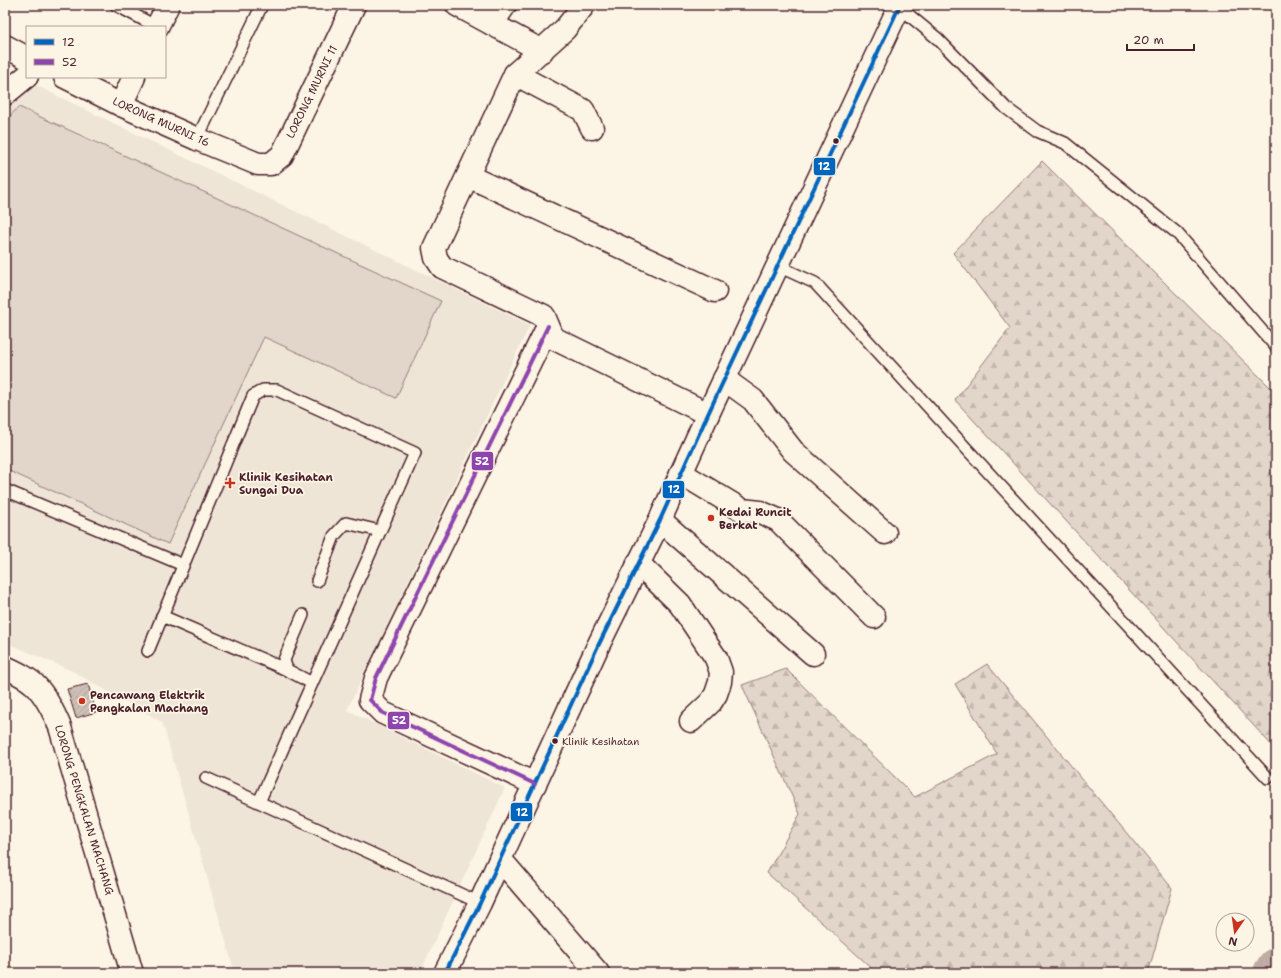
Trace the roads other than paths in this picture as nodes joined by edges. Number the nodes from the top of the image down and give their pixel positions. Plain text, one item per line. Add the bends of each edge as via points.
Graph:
1 (116, 5) edge
2 (168, 5) edge
3 (262, 5) edge
4 (354, 5) edge
5 (457, 5) edge
6 (505, 5) edge
7 (584, 5) edge
8 (900, 6) edge
9 (492, 24) junction
10 (156, 26) edge
11 (158, 26) edge
12 (5, 46) edge
13 (542, 51) junction
14 (26, 57) edge
15 (515, 74) junction
16 (26, 77) edge
17 (67, 78) edge
18 (134, 78) edge
19 (5, 94) edge
20 (120, 105) junction
21 (592, 128) dead end
22 (197, 139) junction
23 (258, 164) joint
24 (468, 176) junction
25 (778, 266) junction
26 (716, 292) dead end
27 (548, 326) junction
28 (1276, 347) edge
29 (724, 379) junction
30 (708, 414) junction
31 (681, 473) junction
32 (5, 490) edge
33 (660, 520) junction
34 (380, 531) junction
35 (884, 533) dead end
36 (638, 563) junction
37 (184, 565) junction
38 (317, 581) dead end
39 (162, 616) junction
40 (302, 616) dead end
41 (874, 617) dead end
42 (148, 651) dead end
43 (813, 654) dead end
44 (5, 667) edge
45 (287, 670) junction
46 (312, 683) junction
47 (691, 721) dead end
48 (206, 778) dead end
49 (1268, 778) dead end
50 (535, 784) junction
51 (259, 802) junction
52 (500, 859) junction
53 (480, 903) junction
54 (132, 973) edge
55 (445, 973) edge
56 (598, 973) edge

1 - 10 lane
2 - 11 street
3 - 22 lane
4 - 23 street, LORONG MURNI 11 via 282,155 271,164
5 - 9 street
6 - 9 street
7 - 13 street via 565,29
8 - 25 street
8 - 28 lane via 938,39 1006,108 1037,131 1065,143 1177,233
9 - 13 street
12 - 14 street
13 - 15 street
15 - 21 street via 583,110
15 - 24 street
16 - 19 street
17 - 20 street, LORONG MURNI 16
18 - 20 street
20 - 22 street, LORONG MURNI 16
22 - 23 street, LORONG MURNI 16
24 - 26 street
24 - 27 street via 434,248 436,258 442,267 544,316
25 - 29 street
25 - 49 lane via 815,283
27 - 30 street via 553,338
27 - 50 street via 376,678 370,700 383,713
29 - 30 street
29 - 35 street via 753,400 793,452
30 - 31 street
31 - 33 street
31 - 41 street via 742,510 760,512 778,520
32 - 37 lane
33 - 36 street
33 - 43 street
34 - 37 lane via 415,453 277,390 263,390 253,396
34 - 38 lane via 346,523 334,536
34 - 46 lane
36 - 47 street via 680,604 716,658 721,672 716,694
36 - 50 street
37 - 39 lane
39 - 42 lane
39 - 45 lane
40 - 45 lane via 284,660
44 - 54 street, LORONG PENGKALAN MACHANG via 36,686 48,702 60,727
45 - 46 lane
46 - 51 lane
48 - 51 lane
50 - 52 street
51 - 53 lane
52 - 53 street
52 - 56 street
53 - 55 street

